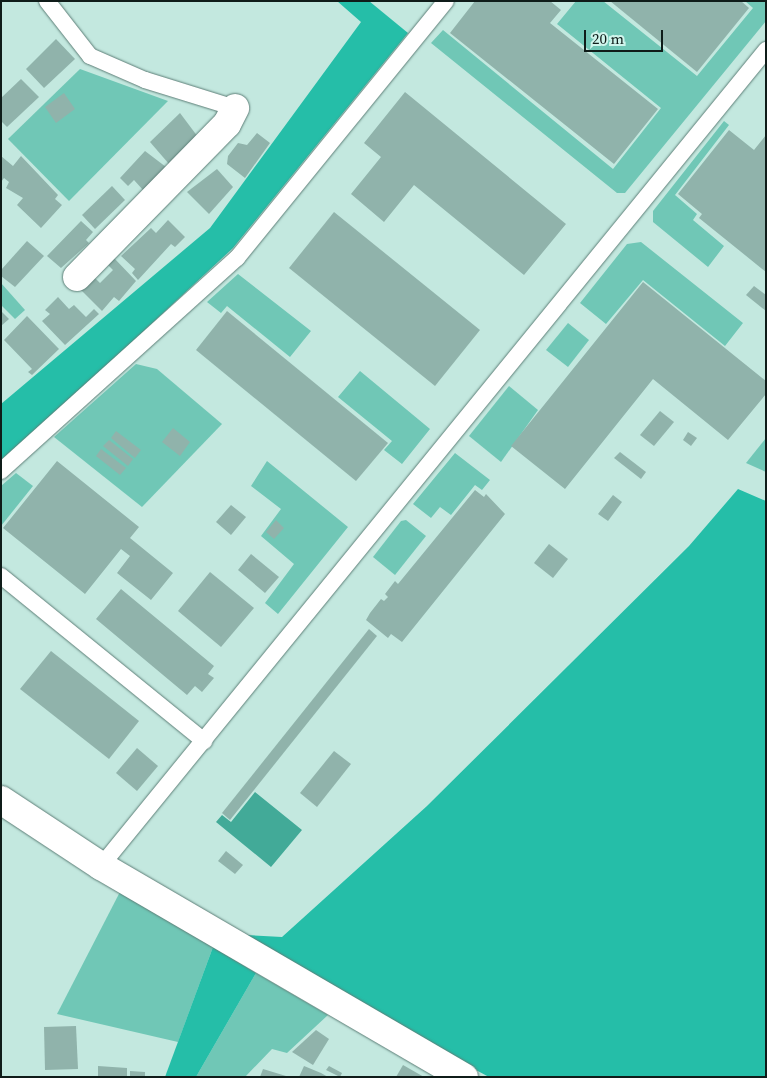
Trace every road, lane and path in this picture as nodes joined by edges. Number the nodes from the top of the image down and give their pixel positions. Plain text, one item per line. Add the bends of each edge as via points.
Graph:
1 (47, 1) edge
2 (446, 1) edge
3 (766, 50) edge
4 (236, 108) joint
5 (77, 276) dead end
6 (1, 471) edge
7 (1, 576) edge
8 (204, 741) junction
9 (1, 800) edge
10 (101, 866) junction
11 (464, 1077) edge

1 - 4 lane via 90,56 145,80
2 - 6 lane via 237,258
3 - 8 lane
4 - 5 street via 227,124
7 - 8 lane
8 - 10 lane
9 - 10 street
10 - 11 street

